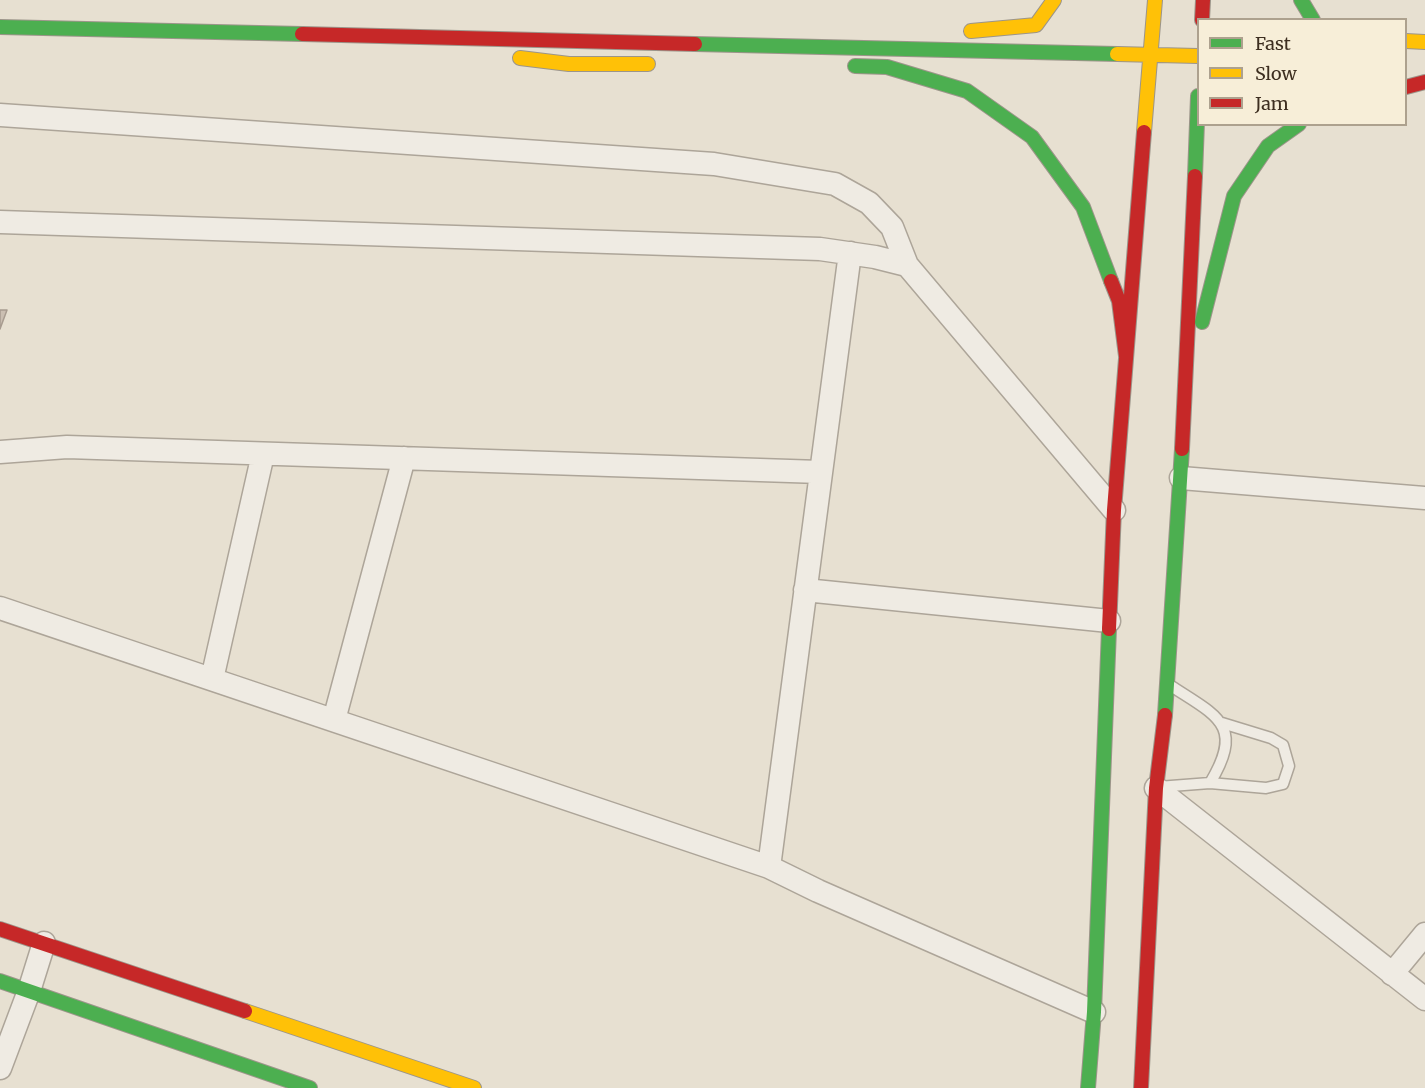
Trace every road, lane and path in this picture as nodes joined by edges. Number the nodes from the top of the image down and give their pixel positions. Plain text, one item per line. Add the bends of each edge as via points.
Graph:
1 (1054, 0) edge
2 (1155, 0) edge
3 (1203, 0) edge
4 (1302, 0) edge
5 (1202, 18) edge
6 (1312, 18) edge
7 (525, 26) dead end
8 (0, 27) edge
9 (958, 31) dead end
10 (327, 35) junction
11 (1407, 41) edge
12 (1425, 42) edge
13 (477, 52) dead end
14 (1151, 53) junction
15 (1197, 56) edge
16 (512, 57) dead end
17 (663, 64) dead end
18 (840, 66) dead end
19 (1425, 82) edge
20 (1407, 87) edge
21 (0, 115) edge
22 (1197, 120) edge
23 (1296, 126) edge
24 (0, 222) edge
25 (850, 253) junction
26 (907, 265) junction
27 (1126, 356) junction
28 (1186, 383) junction
29 (0, 452) edge
30 (263, 454) junction
31 (404, 458) junction
32 (820, 472) junction
33 (1181, 478) junction
34 (1425, 498) edge
35 (1114, 510) junction
36 (805, 590) junction
37 (0, 608) edge
38 (1109, 621) junction
39 (212, 679) junction
40 (1168, 685) junction
41 (334, 720) junction
42 (1222, 723) junction
43 (1210, 783) junction
44 (1156, 788) junction
45 (769, 867) junction
46 (0, 929) edge
47 (1425, 934) edge
48 (44, 943) junction
49 (1392, 974) junction
50 (0, 981) edge
51 (29, 991) junction
52 (1425, 999) edge
53 (1095, 1011) junction
54 (0, 1068) edge
55 (310, 1088) edge
56 (474, 1088) edge
57 (1088, 1088) edge
58 (1141, 1088) edge

1 - 9 street via 1036,25
2 - 14 street
3 - 5 street
4 - 6 street
7 - 10 street
8 - 10 street
10 - 13 street
10 - 14 street
11 - 12 street
14 - 15 street
14 - 27 street
16 - 17 street via 569,64
18 - 27 street via 887,67 967,91 1032,137 1083,207 1119,301
19 - 20 street
21 - 26 street via 714,164 835,183 869,203 891,227
22 - 28 street
23 - 28 street via 1268,146 1234,196
24 - 25 street via 808,248
25 - 26 street
25 - 32 street
26 - 35 street
27 - 35 street
28 - 33 street
29 - 30 street via 67,447
30 - 31 street
30 - 39 street
31 - 32 street
31 - 41 street
32 - 36 street
33 - 34 street
33 - 40 street
35 - 38 street
36 - 38 street
36 - 45 street
37 - 39 street
38 - 53 street
39 - 41 street
40 - 42 lane
40 - 44 street
41 - 45 street
42 - 43 lane via 1226,751
42 - 43 lane via 1283,745 1289,766 1283,784 1266,788
43 - 44 lane
44 - 49 street
44 - 58 street
45 - 53 street
46 - 48 street
47 - 49 street
48 - 51 street
48 - 56 street
49 - 52 street
50 - 51 street
51 - 54 street
51 - 55 street
53 - 57 street

